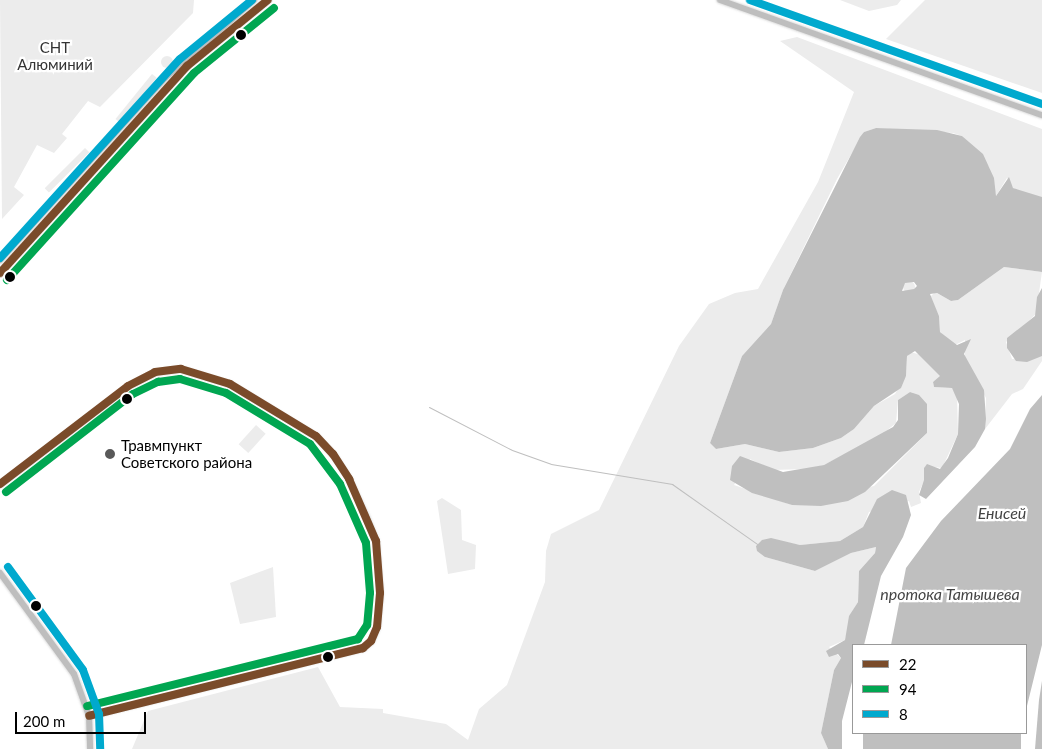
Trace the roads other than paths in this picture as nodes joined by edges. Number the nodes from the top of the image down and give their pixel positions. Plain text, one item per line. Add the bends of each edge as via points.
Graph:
1 (254, 0) edge
2 (268, 0) edge
3 (720, 0) edge
4 (1042, 115) edge
5 (0, 260) edge
6 (0, 273) edge
7 (0, 484) edge
8 (0, 573) edge
9 (89, 716) junction
10 (90, 749) edge

1 - 5 main road via 166,77
2 - 6 main road via 187,66
3 - 4 main road
7 - 9 street via 146,375 181,369 230,384 316,436 349,479 376,541 379,619 374,636 363,648
8 - 9 main road via 66,661
9 - 10 main road

